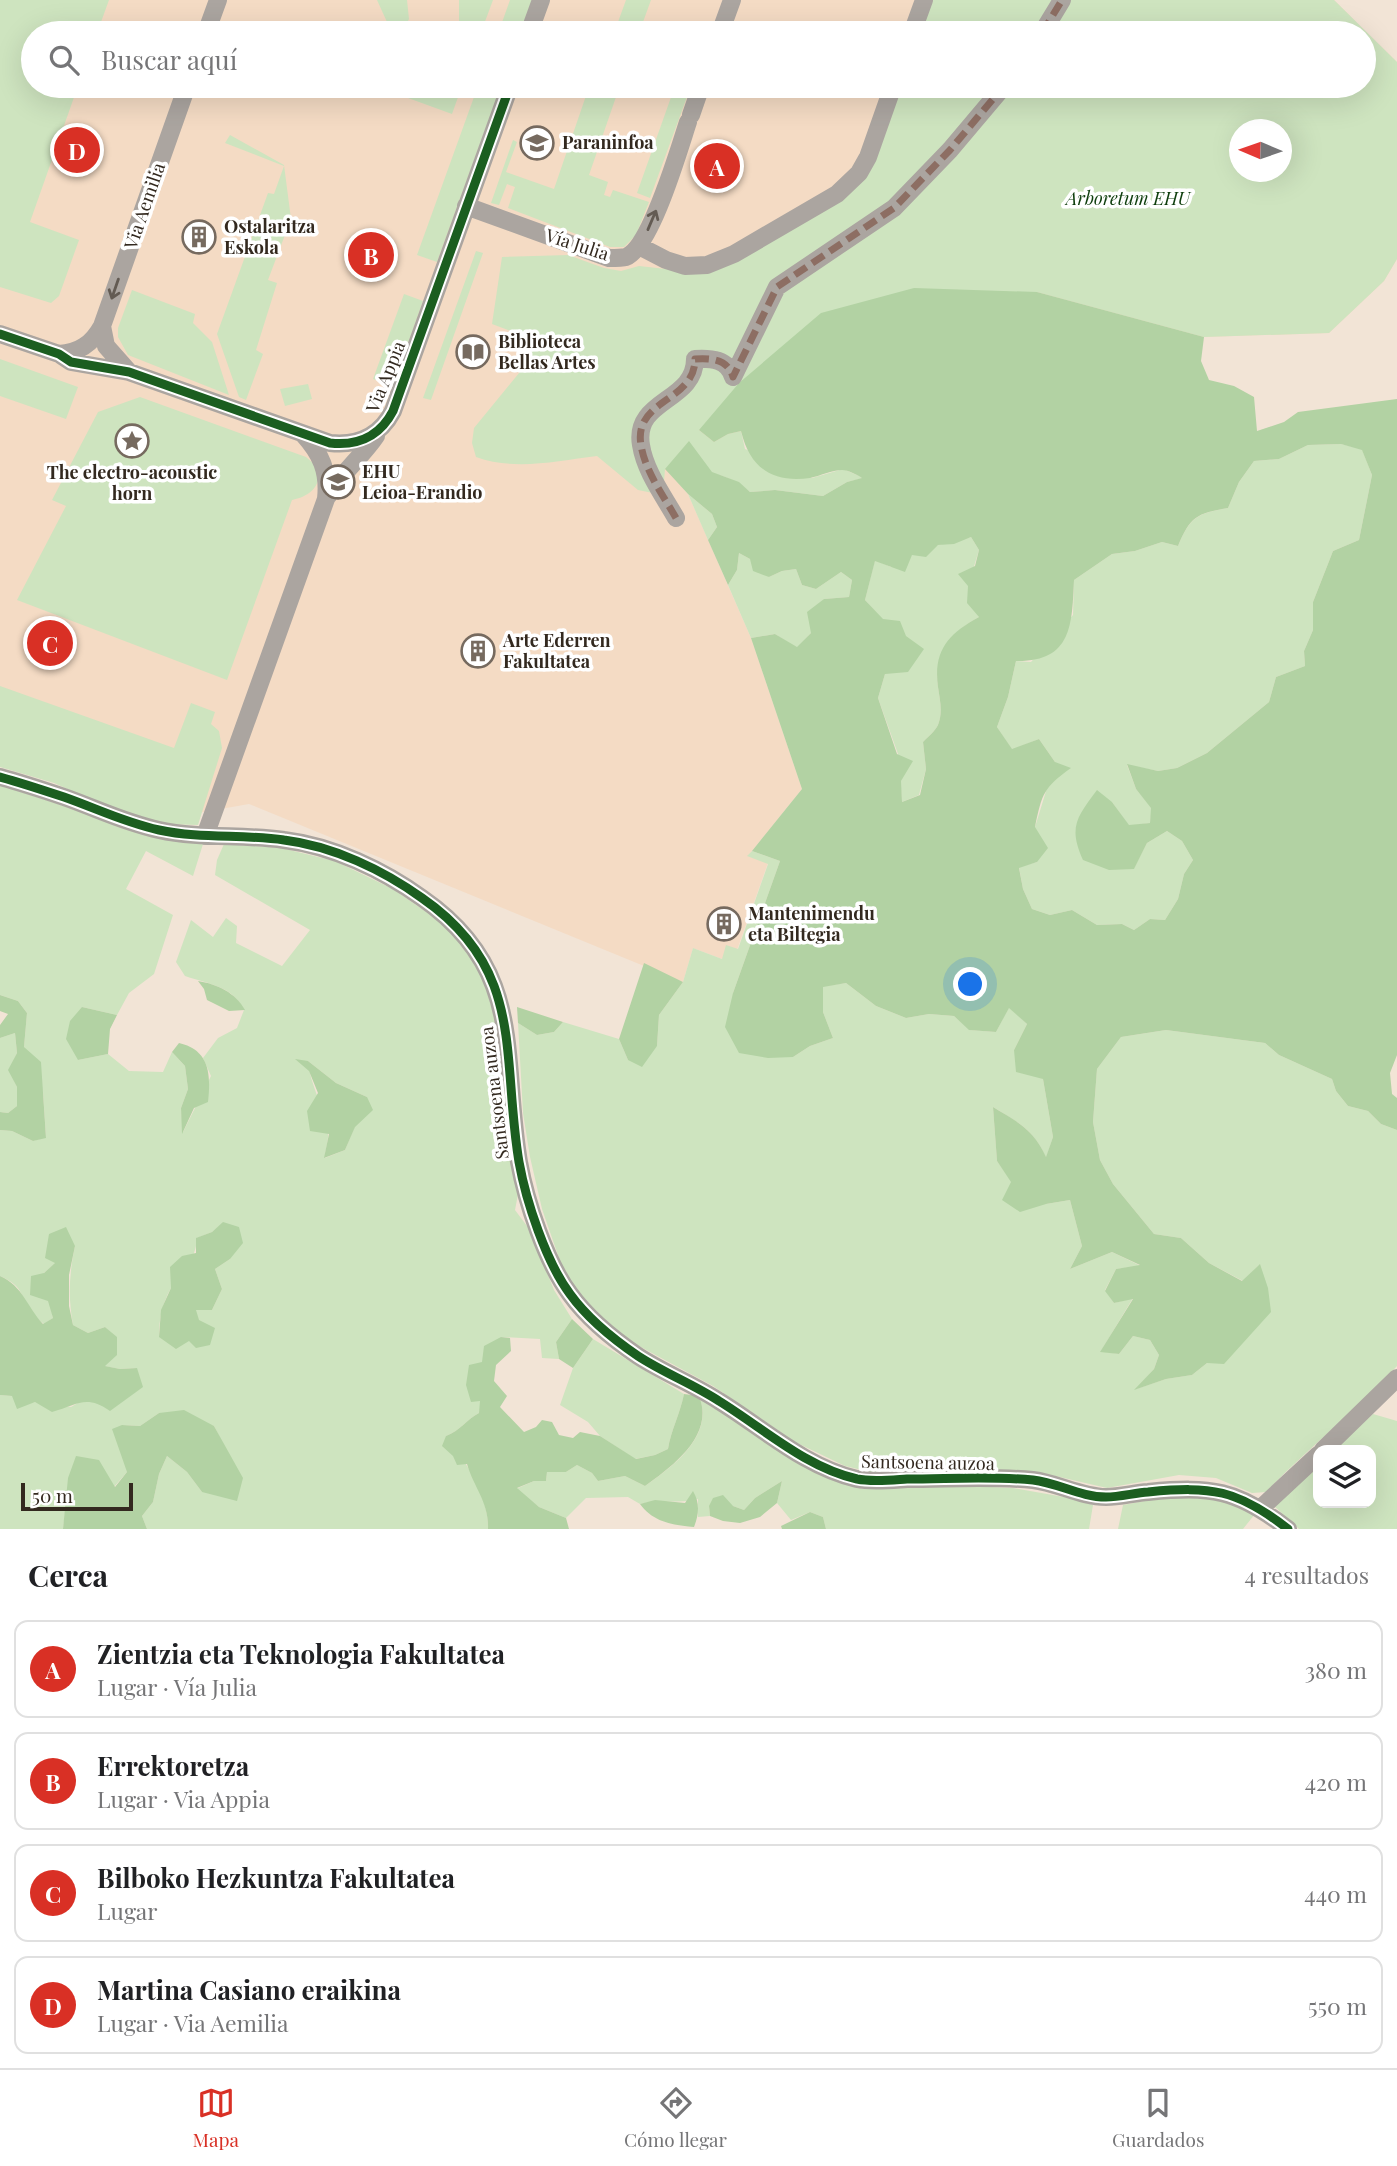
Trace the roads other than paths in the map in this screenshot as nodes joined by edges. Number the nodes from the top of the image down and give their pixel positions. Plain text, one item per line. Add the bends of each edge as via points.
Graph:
1 (218, 0) edge
2 (541, 0) edge
3 (732, 0) edge
4 (924, 0) edge
5 (1062, 0) edge
6 (210, 21) edge
7 (533, 21) edge
8 (724, 21) edge
9 (916, 21) edge
10 (1049, 21) edge
11 (183, 98) edge
12 (506, 98) edge
13 (697, 98) edge
14 (889, 98) edge
15 (994, 98) edge
16 (466, 206) junction
17 (639, 246) junction
18 (102, 326) junction
19 (0, 334) edge
20 (59, 355) junction
21 (130, 372) junction
22 (381, 428) junction
23 (303, 433) junction
24 (326, 499) junction
25 (676, 518) dead end
26 (0, 777) edge
27 (205, 836) junction
28 (1397, 1378) edge
29 (1328, 1445) edge
30 (1313, 1460) edge
31 (1261, 1508) junction
32 (1288, 1529) edge

1 - 6 street
2 - 7 street
3 - 8 street
4 - 9 street
5 - 10 street
11 -> 18 street, Via Aemilia
12 - 16 street, Via Appia
17 -> 13 street via 652,223
14 - 17 street via 868,157 837,194 707,265 685,266
15 - 25 street via 894,208 777,287 733,377 724,363 695,359 695,366 674,395 646,414 641,444
16 - 17 street, Vía Julia via 609,258 626,257
16 - 22 street, Via Appia via 393,411
18 - 20 street, Via Aemilia via 87,345
18 - 21 street via 106,346
19 - 20 street, Via Appia
20 - 21 street, Via Appia via 71,362
21 - 23 street, Via Appia
22 - 23 street, Via Appia via 349,444
22 - 24 street
23 - 24 street via 323,462
24 - 27 street
26 - 27 street, Santsoena auzoa via 118,820
27 - 31 street, Santsoena auzoa via 288,840 335,852 422,897 474,945 498,998 508,1042 519,1163 553,1265 587,1315 640,1357 716,1399 808,1460 862,1480 1036,1480 1095,1497 1191,1488 1233,1495
28 - 29 street
30 - 31 street
31 - 32 street, Santsoena auzoa

